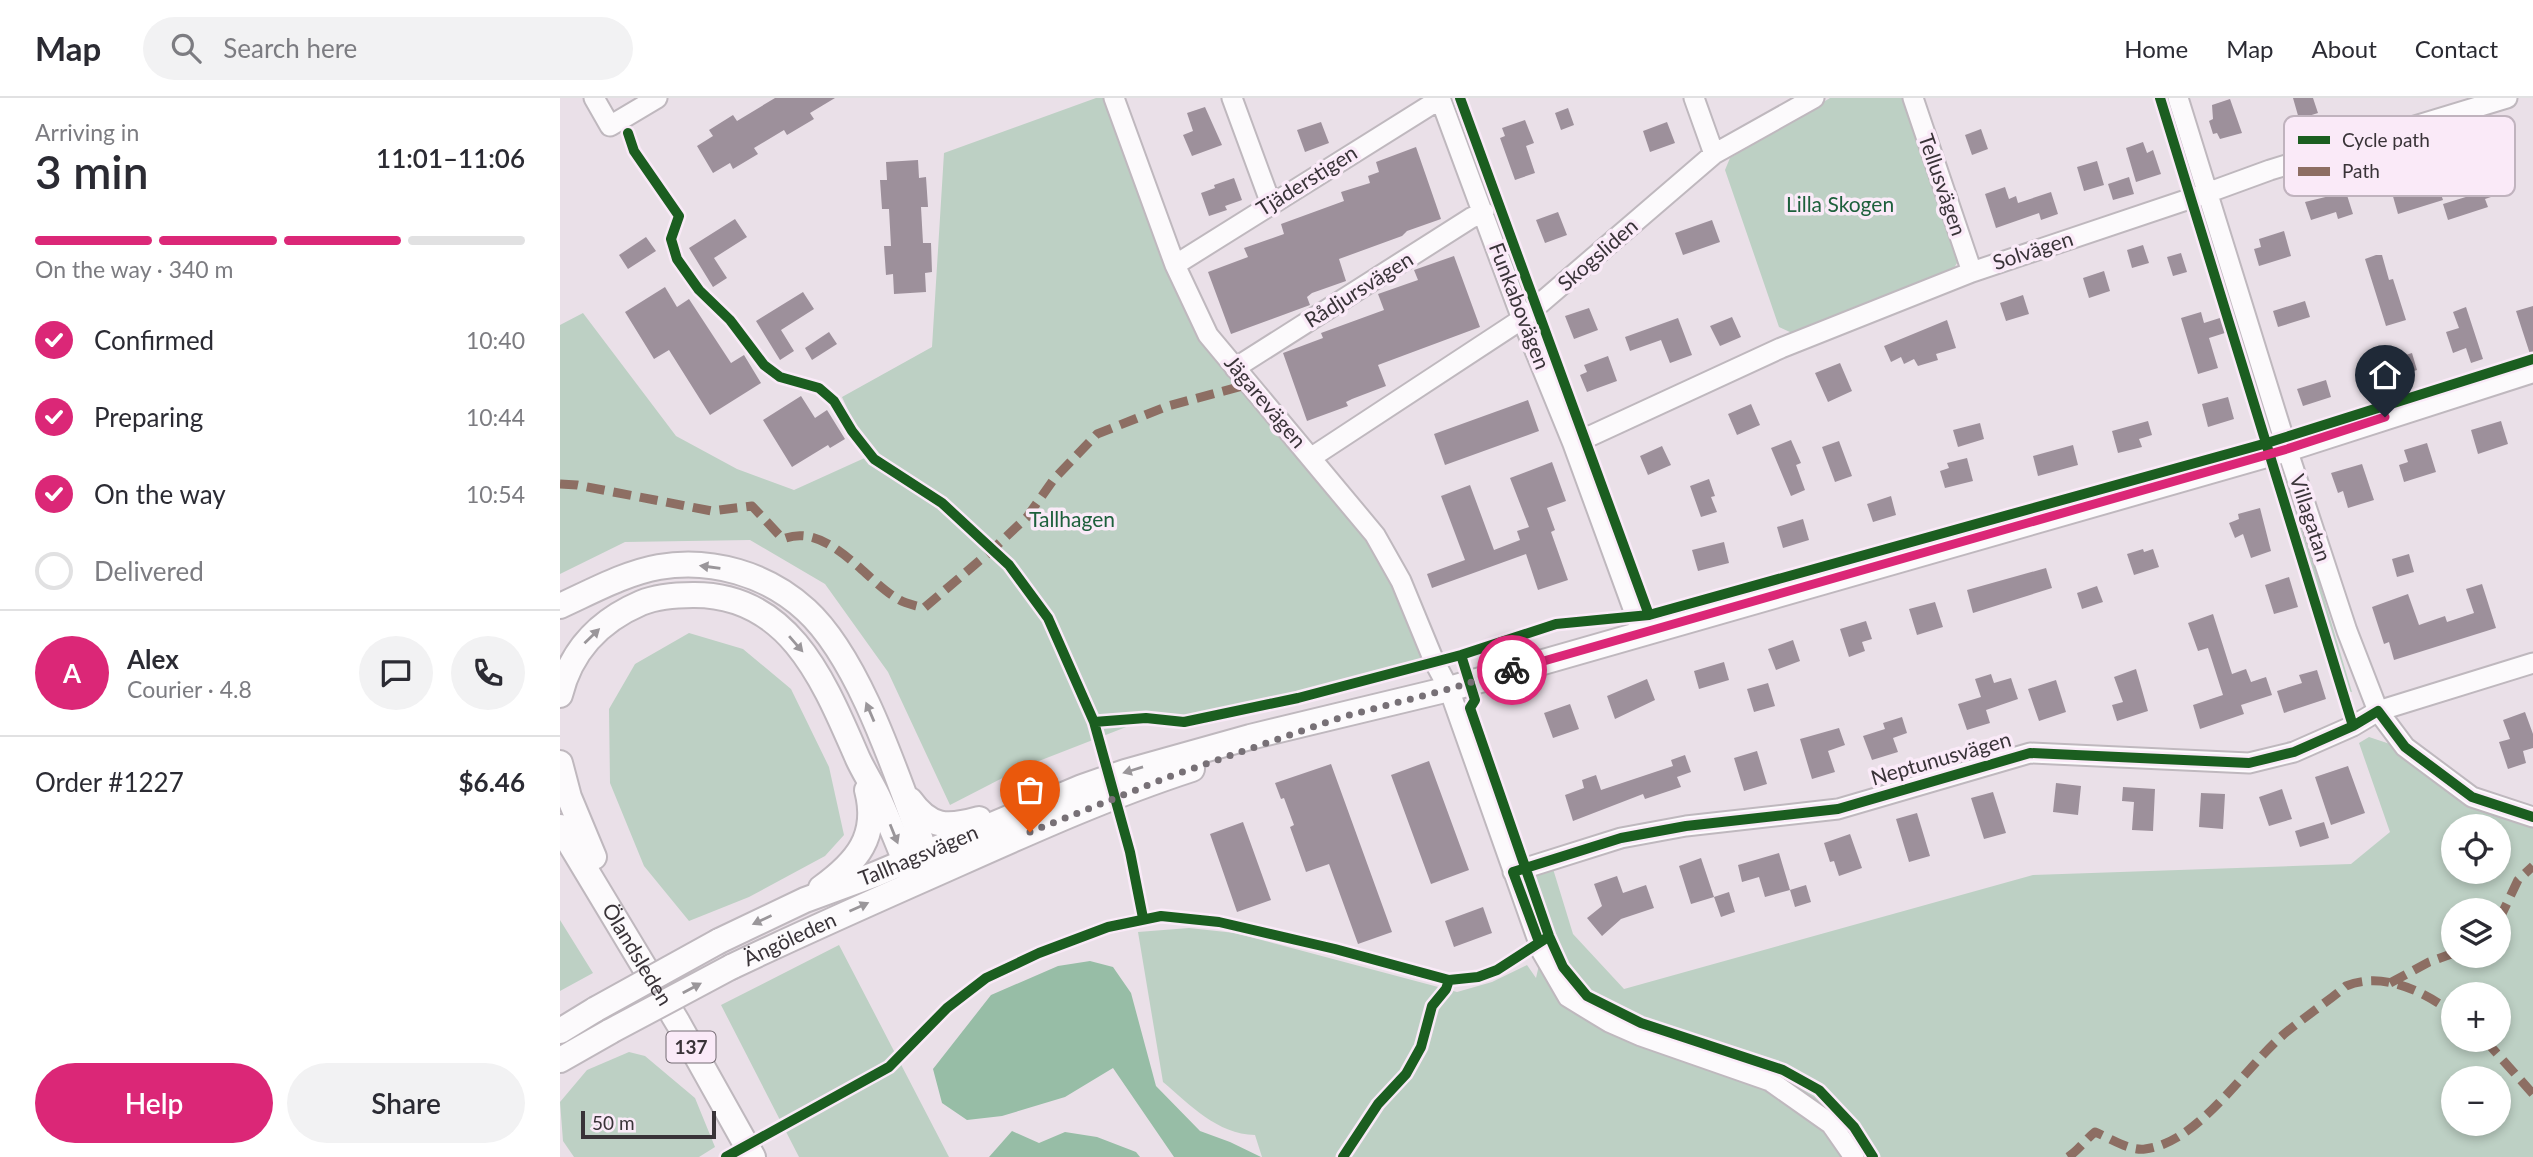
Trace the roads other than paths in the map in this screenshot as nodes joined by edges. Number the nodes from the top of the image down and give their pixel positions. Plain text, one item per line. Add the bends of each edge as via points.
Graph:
1 (594, 98) edge
2 (657, 98) edge
3 (1114, 98) edge
4 (1233, 98) edge
5 (1694, 98) edge
6 (1814, 98) edge
7 (1913, 98) edge
8 (2178, 98) edge
9 (2507, 98) edge
10 (1440, 99) edge
11 (2448, 116) edge
12 (1714, 154) junction
13 (2284, 166) edge
14 (2207, 194) junction
15 (1271, 204) junction
16 (1484, 212) junction
17 (1175, 265) junction
18 (1972, 272) junction
19 (1522, 319) junction
20 (1235, 368) junction
21 (2533, 370) edge
22 (1573, 443) junction
23 (2287, 449) junction
24 (1312, 457) junction
25 (560, 606) edge
26 (1642, 633) junction
27 (2533, 663) edge
28 (1449, 689) junction
29 (560, 695) edge
30 (2378, 712) junction
31 (1342, 717) junction
32 (860, 762) junction
33 (560, 763) edge
34 (895, 775) junction
35 (1082, 787) junction
36 (2533, 817) edge
37 (560, 827) edge
38 (919, 868) junction
39 (1513, 872) junction
40 (805, 900) junction
41 (628, 938) junction
42 (719, 941) joint
43 (560, 1031) edge
44 (560, 1060) edge
45 (752, 1157) edge
46 (1854, 1157) edge

1 - 2 street via 610,126
3 - 17 street, Jägarevägen
4 - 15 street
5 - 12 street
6 - 12 street, Skogsliden
7 - 18 street, Tellusvägen
8 - 14 street, Villagatan
9 - 11 street, Solvägen
10 - 15 street, Tjäderstigen
10 - 16 street, Funkabovägen
12 - 19 street, Skogsliden
13 - 14 street, Solvägen
14 - 18 street, Solvägen
14 - 23 street, Villagatan
15 - 17 street, Tjäderstigen
16 - 19 street, Funkabovägen
16 - 20 street, Rådjursvägen
17 - 20 street, Jägarevägen via 1208,335
18 - 22 street, Solvägen via 1781,348
19 - 22 street, Funkabovägen
19 - 24 street, Skogsliden
20 - 24 street, Jägarevägen
21 - 23 main road, Tallhagsvägen
22 - 26 street, Funkabovägen
23 - 26 main road, Tallhagsvägen
23 - 30 street, Villagatan
24 - 28 street, Jägarevägen via 1375,535 1401,581
34 -> 25 main road via 860,690 824,632 806,610 758,579 733,570 681,564 656,568
26 - 28 main road, Tallhagsvägen
27 - 30 street, Neptunusvägen
28 - 31 main road, Tallhagsvägen
28 - 39 street, Jägarevägen
29 -> 32 main road via 579,649 611,619 651,599 720,596 763,614 797,645 826,686
30 - 36 street, Villagatan via 2405,747 2472,797
30 - 39 street, Neptunusvägen via 2294,752 2249,763 2031,753 1838,809 1621,838
31 -> 35 main road, Tallhagsvägen via 1250,737
31 - 38 main road, Ängöleden
32 -> 38 main road
32 - 40 main road via 872,813 870,830 850,863
33 - 41 main road via 569,797
34 - 35 main road via 919,813 944,824 985,817
34 - 38 main road
35 - 38 main road, Tallhagsvägen
37 - 41 main road, Ölandsleden / 137
38 - 40 main road, Tallhagsvägen
44 -> 38 main road, Ängöleden, bridge
39 - 46 street, Jägarevägen via 1542,952 1568,997 1609,1022 1770,1081 1831,1124
40 -> 42 main road, Tallhagsvägen
41 - 45 main road, Ölandsleden / 137
42 - 43 main road, Ängöleden, bridge

